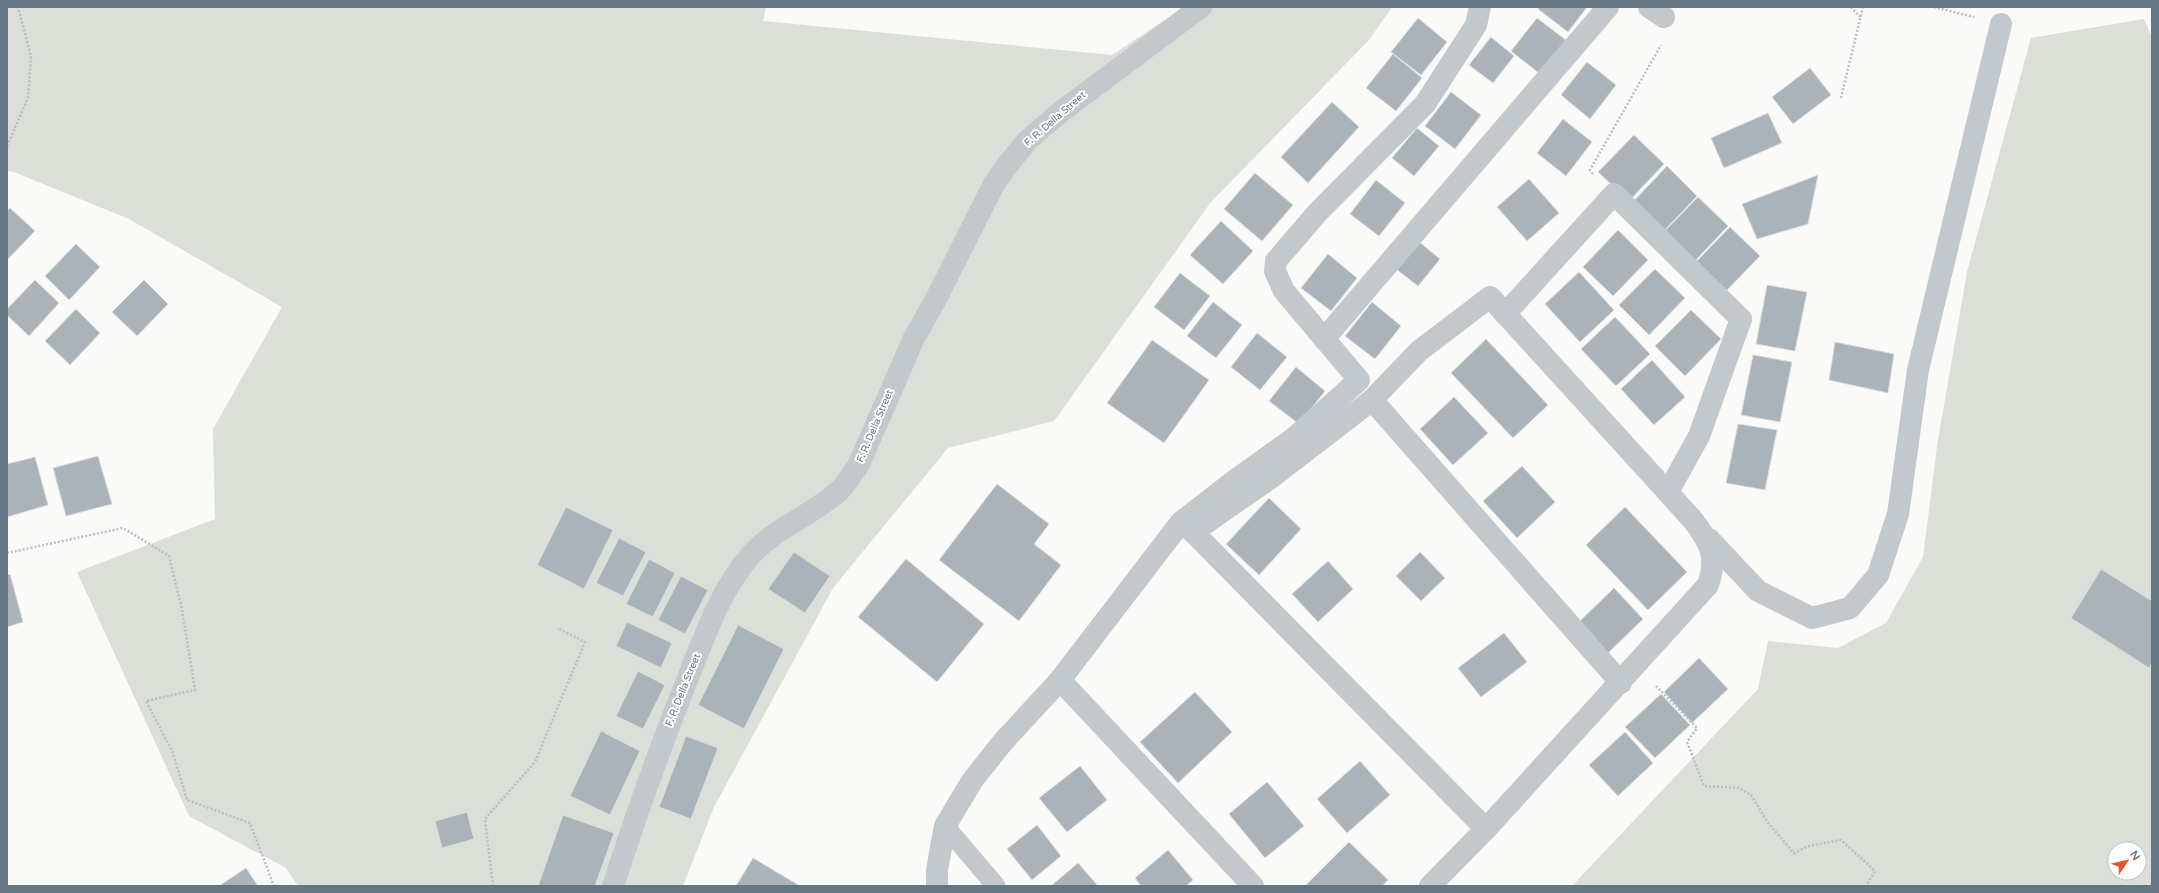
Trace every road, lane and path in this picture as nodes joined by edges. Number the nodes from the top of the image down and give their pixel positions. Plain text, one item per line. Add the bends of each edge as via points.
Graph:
1 (18, 7) edge
2 (1201, 7) edge
3 (1480, 7) edge
4 (1608, 7) edge
5 (1851, 7) edge
6 (1863, 7) edge
7 (1934, 7) edge
8 (1860, 17) junction
9 (2002, 24) joint
10 (1664, 40) dead end
11 (1841, 98) dead end
12 (7, 146) edge
13 (1614, 194) junction
14 (1505, 314) junction
15 (1324, 339) junction
16 (1372, 400) junction
17 (1668, 492) junction
18 (1187, 527) junction
19 (1706, 537) junction
20 (7, 553) edge
21 (558, 628) dead end
22 (1637, 665) junction
23 (1060, 680) junction
24 (1621, 683) junction
25 (945, 826) junction
26 (1486, 829) junction
27 (274, 886) edge
28 (493, 886) edge
29 (613, 886) edge
30 (937, 886) edge
31 (996, 886) edge
32 (1253, 886) edge
33 (1430, 886) edge
34 (1866, 886) edge

1 - 12 path via 31,56 28,98
2 - 29 street, F. R. Della Street via 1058,114 1027,141 994,184 914,338 859,464 850,478 827,500 762,543 734,576 704,639 658,752
3 - 15 street via 1476,25 1425,104 1318,212 1276,261 1278,282
4 - 15 street
5 - 8 path
6 - 8 path
7 - 9 path
8 - 11 path
9 - 19 street via 1918,370 1898,514 1878,575 1850,608 1812,618 1758,591
10 - 13 path via 1590,170
13 - 14 street
13 - 17 street via 1741,320 1699,436
14 - 16 street via 1490,297 1418,351
14 - 17 street
15 - 18 street via 1359,380 1294,438 1234,481
16 - 18 street via 1272,477
16 - 24 street
17 - 19 street
18 - 23 street
18 - 26 street
19 - 22 street via 1713,557 1713,571 1708,585
20 - 27 path via 122,528 169,556 182,610 195,690 146,701 174,753 187,800 250,823
21 - 28 path via 585,642 535,762 485,819
22 - 24 street
22 - 34 path via 1697,728 1687,742 1704,786 1739,788 1751,795 1768,824 1794,853 1809,846 1841,840 1875,872
23 - 25 street via 1002,743 972,781
23 - 32 street
24 - 26 street
25 - 30 street via 937,870
25 - 31 lane
26 - 33 street

